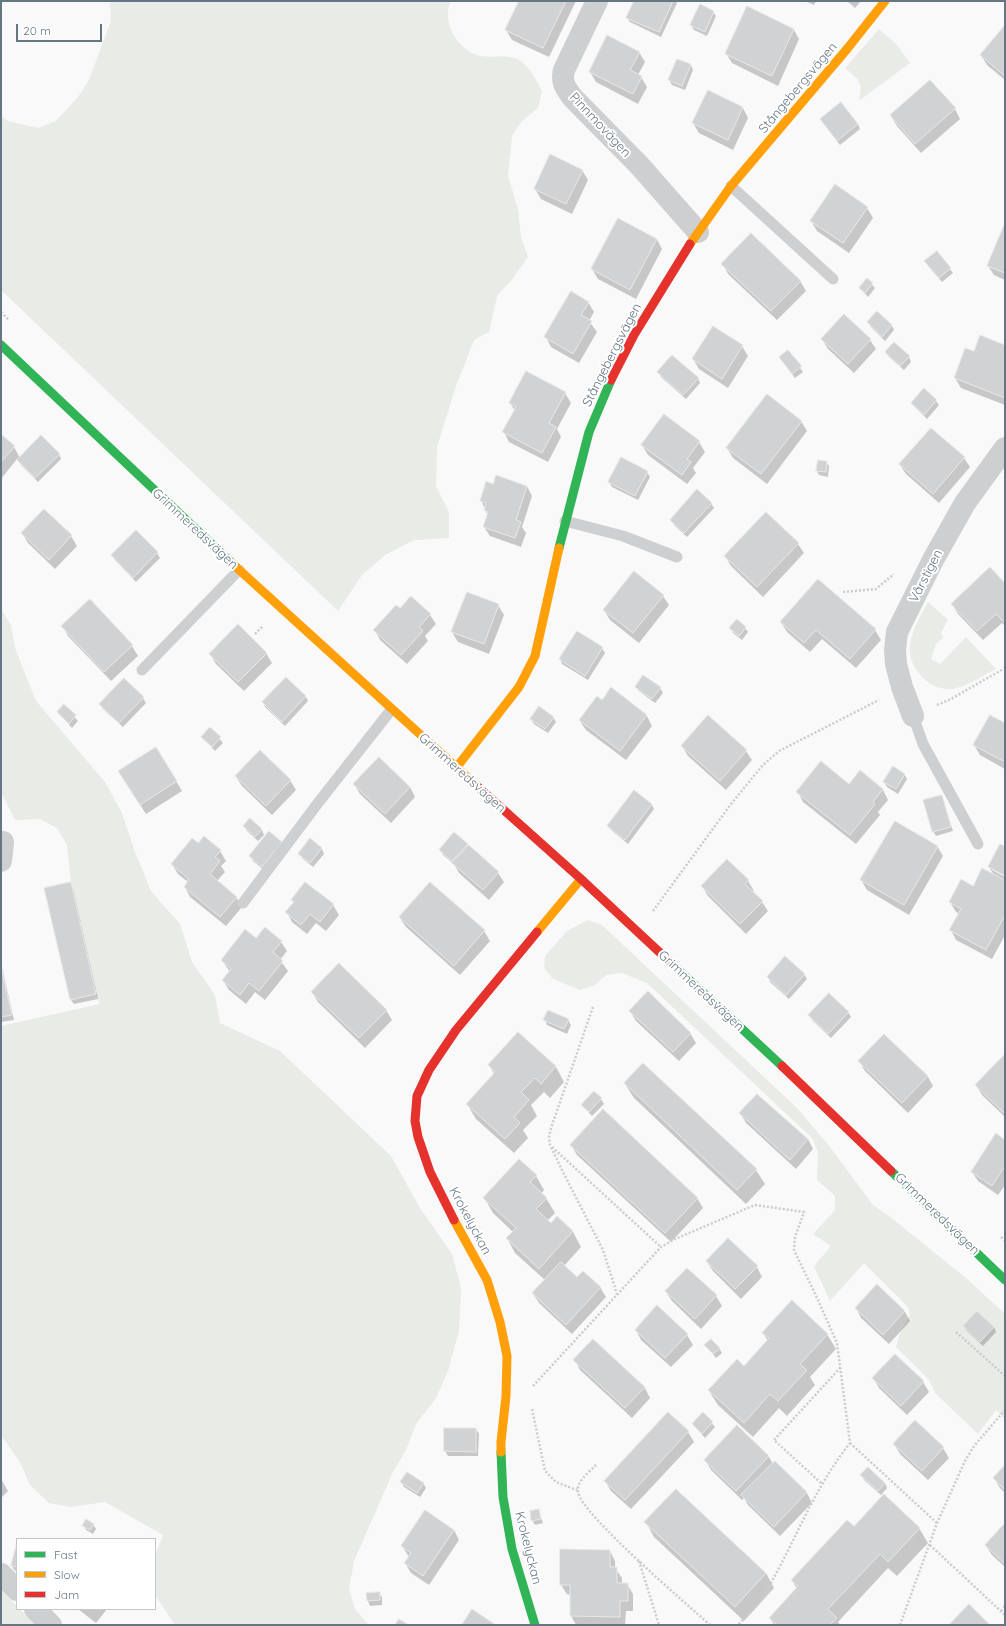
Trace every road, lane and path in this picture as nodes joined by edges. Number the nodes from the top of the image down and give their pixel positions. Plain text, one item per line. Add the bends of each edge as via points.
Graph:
1 (597, 1) edge
2 (885, 1) edge
3 (731, 186) junction
4 (698, 232) junction
5 (833, 279) dead end
6 (1, 345) edge
7 (1005, 448) edge
8 (565, 521) junction
9 (677, 557) dead end
10 (238, 570) junction
11 (894, 574) dead end
12 (843, 592) dead end
13 (1005, 668) edge
14 (142, 670) dead end
15 (902, 687) junction
16 (391, 710) junction
17 (913, 716) junction
18 (456, 768) junction
19 (978, 844) dead end
20 (581, 879) junction
21 (244, 903) dead end
22 (650, 915) dead end
23 (593, 1007) dead end
24 (550, 1145) junction
25 (661, 1247) junction
26 (1005, 1280) edge
27 (617, 1295) junction
28 (956, 1332) dead end
29 (841, 1366) junction
30 (1005, 1376) edge
31 (529, 1390) dead end
32 (532, 1405) dead end
33 (1005, 1410) edge
34 (850, 1443) junction
35 (596, 1465) dead end
36 (821, 1483) junction
37 (577, 1490) junction
38 (937, 1523) junction
39 (930, 1544) junction
40 (639, 1561) junction
41 (1, 1574) edge
42 (16, 1589) edge
43 (1005, 1606) edge
44 (36, 1610) edge
45 (1001, 1611) junction
46 (1005, 1615) edge
47 (51, 1625) edge
48 (535, 1625) edge
49 (659, 1625) edge
50 (710, 1625) edge
51 (738, 1625) edge
52 (900, 1625) edge

1 - 4 street, Pinnmovägen via 564,70 563,85
2 - 3 street, Stångebergsvägen
3 - 4 street, Stångebergsvägen
3 - 5 lane
4 - 8 street, Stångebergsvägen via 636,332 608,386 589,432
6 - 10 street, Grimmeredsvägen
7 - 15 street, Vårstigen via 965,503 897,632 896,664
8 - 9 lane via 623,536
8 - 18 street, Stångebergsvägen via 535,656 519,687
10 - 14 lane
10 - 16 street, Grimmeredsvägen
11 - 12 path via 876,589
13 - 17 path via 951,699
15 - 17 street, Vårstigen
15 - 22 path via 779,751 762,766
16 - 18 street, Grimmeredsvägen
16 - 21 lane
17 - 19 lane via 923,744
18 - 20 street, Grimmeredsvägen
20 - 26 street, Grimmeredsvägen via 823,1105
20 - 48 street, Krokelyckan via 456,1030 429,1070 420,1089 415,1121 430,1172 487,1280 500,1322 506,1356 506,1396 501,1442 503,1497 512,1549
23 - 24 path via 551,1128
24 - 25 path
24 - 27 path via 603,1250
25 - 27 path
25 - 29 path via 755,1205 804,1212 795,1237 794,1250 837,1343
27 - 31 path
28 - 30 path
29 - 34 path
29 - 36 path via 774,1440
32 - 37 path via 545,1471 556,1482
33 - 38 path via 974,1446
34 - 36 path
34 - 38 path
35 - 37 path
36 - 51 path via 763,1596
37 - 40 path via 579,1498 588,1510
38 - 39 path
39 - 45 path
39 - 52 path
40 - 49 path
40 - 50 path
41 - 42 street
43 - 45 path
44 - 47 street
45 - 46 path

